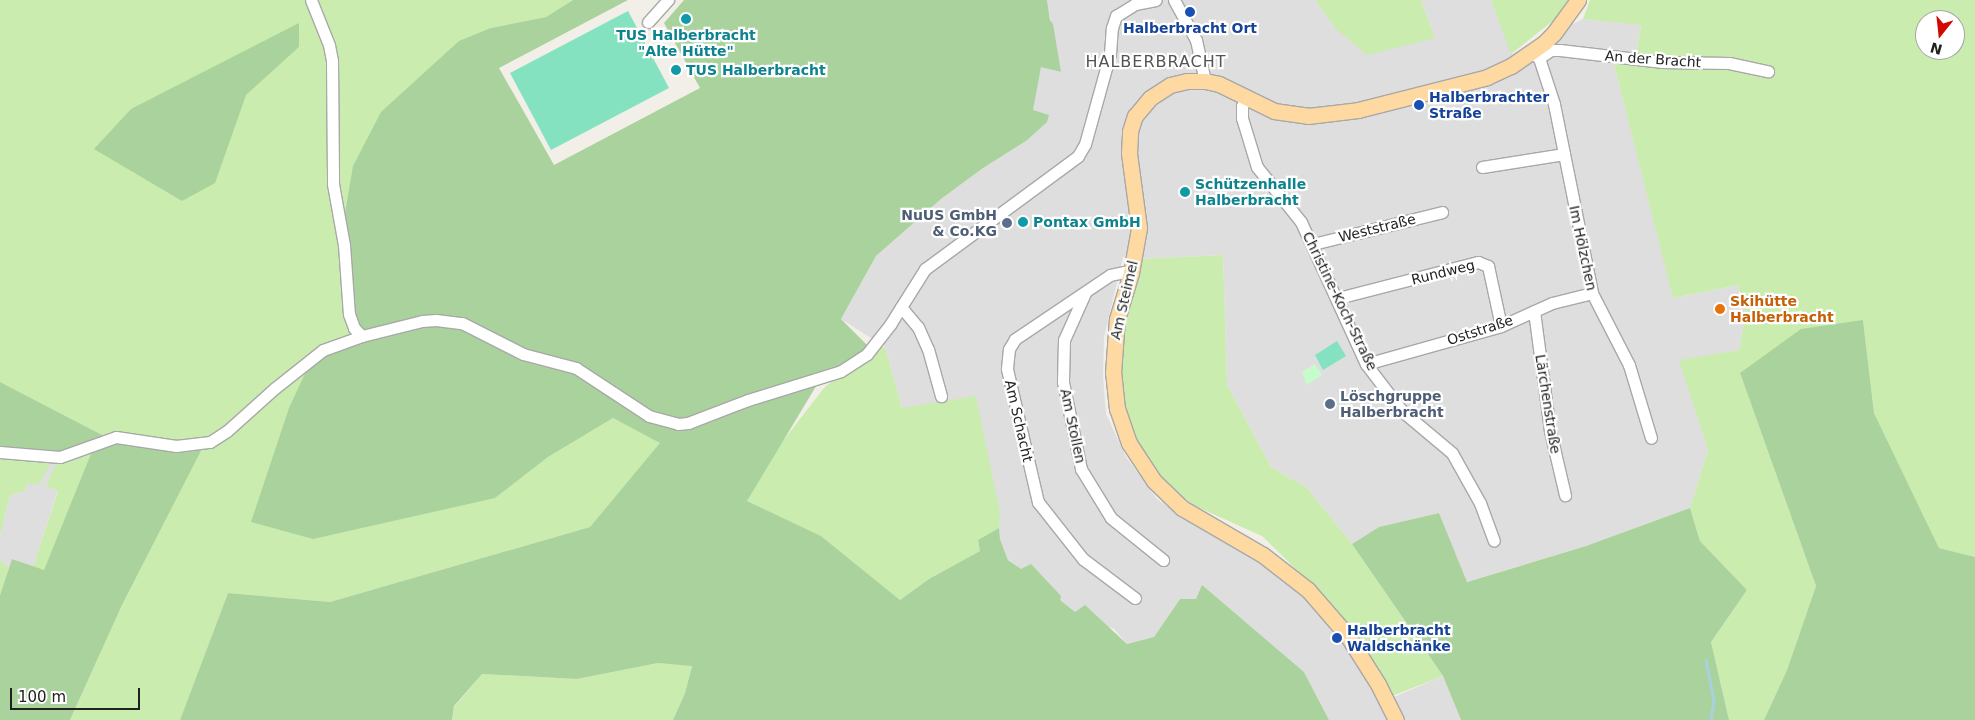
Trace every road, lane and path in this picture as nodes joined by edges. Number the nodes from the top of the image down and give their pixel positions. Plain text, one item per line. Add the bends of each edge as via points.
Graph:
1 (311, 0) edge
2 (668, 0) edge
3 (1156, 0) edge
4 (1174, 0) edge
5 (1578, 0) edge
6 (648, 22) dead end
7 (1536, 55) junction
8 (1768, 71) dead end
9 (1205, 81) junction
10 (1246, 99) junction
11 (1564, 154) junction
12 (1482, 167) dead end
13 (1442, 212) dead end
14 (1313, 244) junction
15 (1131, 273) junction
16 (1085, 293) junction
17 (1592, 293) junction
18 (1338, 298) junction
19 (901, 307) junction
20 (1534, 311) junction
21 (1501, 326) junction
22 (362, 336) junction
23 (1366, 364) junction
24 (941, 396) dead end
25 (1650, 438) dead end
26 (0, 452) edge
27 (1565, 495) dead end
28 (1494, 541) dead end
29 (1163, 560) dead end
30 (1135, 598) dead end
31 (1396, 720) edge

1 - 22 street via 332,61 333,184 344,245 350,321
2 - 6 street
3 - 19 street via 1136,4 1116,16 1110,54 1085,144 1078,156 925,269
4 - 9 street via 1196,40
5 - 7 main road
7 - 8 street, An der Bracht via 1560,50 1662,62 1730,63
7 - 10 main road via 1487,77 1358,110 1294,116
7 - 11 street, Im Hölzchen via 1554,104
9 - 10 main road via 1219,84
9 - 15 main road, Am Steimel via 1179,83 1160,90 1135,116 1129,153 1139,228
10 - 14 street, Christine-Koch-Straße via 1242,118 1257,167 1302,222
11 - 12 street
11 - 17 street, Im Hölzchen
13 - 14 street, Weststraße
14 - 18 street, Christine-Koch-Straße
15 - 16 street, Am Schacht via 1116,272
15 - 31 main road, Am Steimel via 1117,320 1113,373 1114,396 1121,423 1135,455 1154,481 1182,508 1263,555 1308,590 1348,635
16 - 29 street, Am Stollen via 1064,340 1063,382 1081,469 1111,518
16 - 30 street, Am Schacht via 1015,339 1009,348 1007,369 1038,502 1083,559
17 - 20 street, Oststraße
17 - 25 street, Im Hölzchen via 1630,365
18 - 21 street, Rundweg via 1484,263 1488,266
18 - 23 street, Christine-Koch-Straße
19 - 22 street via 867,354 841,371 678,424 640,412 576,368 523,354 462,323 422,321
19 - 24 street via 918,328 928,349
20 - 21 street, Oststraße
20 - 27 street, Lärchenstraße via 1550,432
21 - 23 street, Oststraße
22 - 26 street via 323,350 274,388 227,432 210,442 176,446 116,437 60,457
23 - 28 street, Christine-Koch-Straße via 1402,411 1452,453 1480,502

